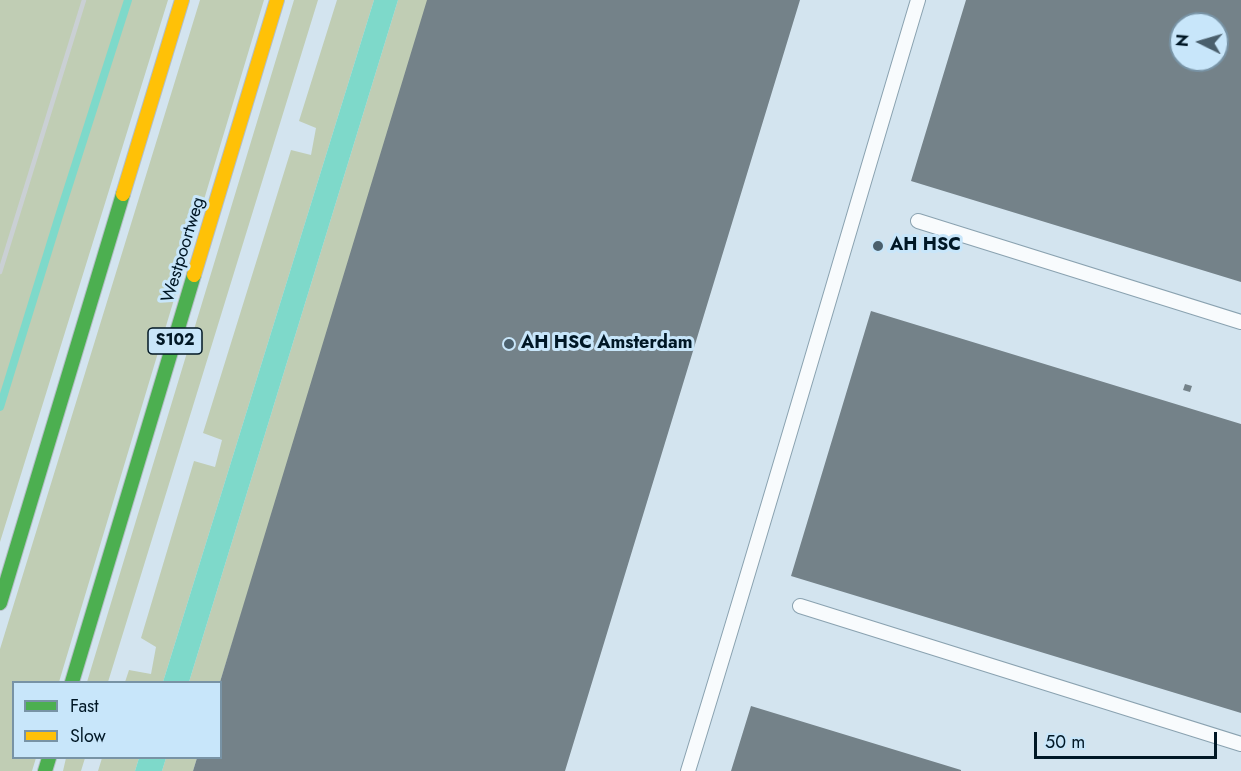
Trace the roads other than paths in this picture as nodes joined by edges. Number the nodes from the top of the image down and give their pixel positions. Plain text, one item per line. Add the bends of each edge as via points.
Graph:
1 (182, 0) edge
2 (277, 0) edge
3 (918, 0) edge
4 (918, 221) dead end
5 (1241, 322) edge
6 (0, 603) edge
7 (800, 606) dead end
8 (72, 681) edge
9 (1241, 744) edge
10 (688, 771) edge

1 - 6 main road
2 - 8 main road, Westpoortweg / S102
3 - 10 lane
4 - 5 lane
7 - 9 lane

